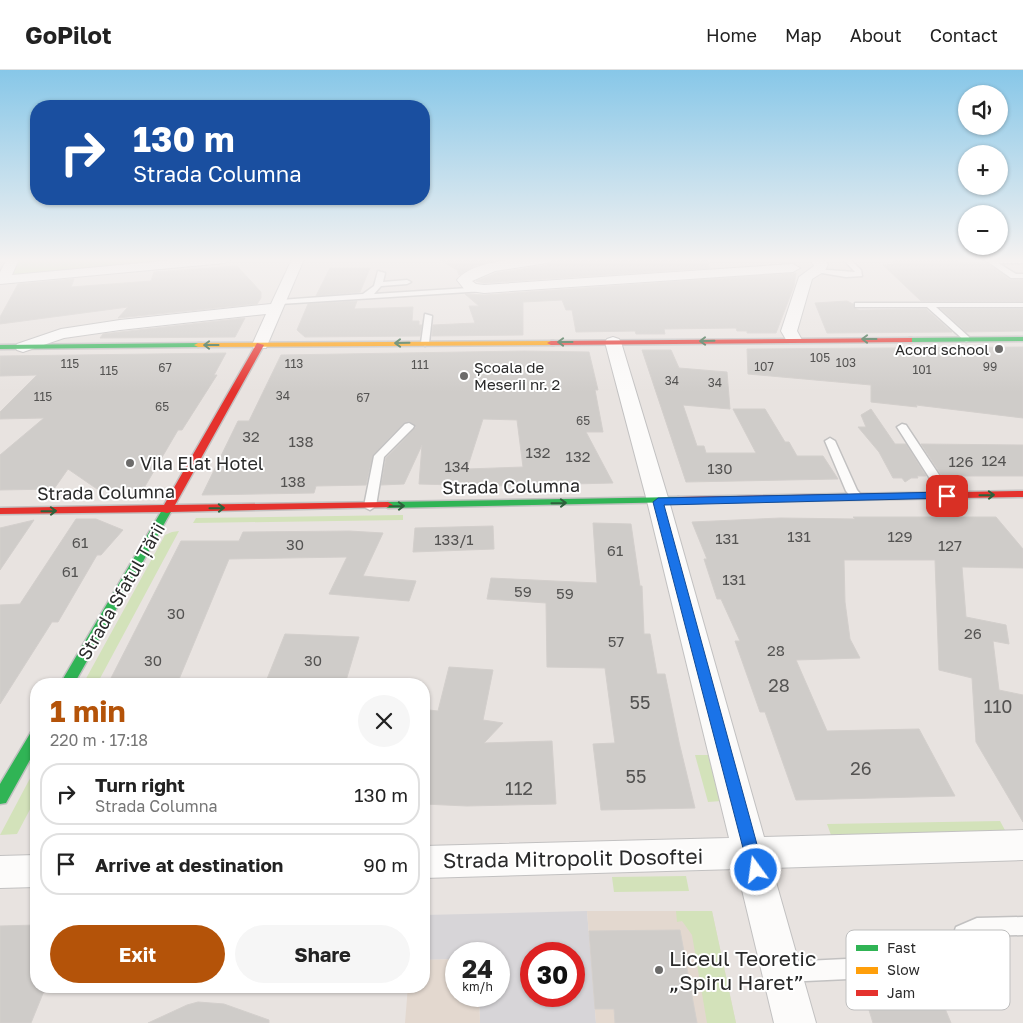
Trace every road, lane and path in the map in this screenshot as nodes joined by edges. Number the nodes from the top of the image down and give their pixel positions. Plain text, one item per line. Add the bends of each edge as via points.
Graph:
1 (294, 303) edge
2 (798, 303) edge
3 (278, 305) junction
4 (858, 305) dead end
5 (1023, 305) edge
6 (930, 306) junction
7 (428, 316) dead end
8 (966, 339) junction
9 (1023, 339) edge
10 (794, 340) junction
11 (614, 342) junction
12 (425, 343) junction
13 (260, 345) junction
14 (0, 347) edge
15 (24, 347) junction
16 (409, 426) dead end
17 (902, 427) dead end
18 (830, 441) dead end
19 (1023, 494) edge
20 (947, 496) junction
21 (858, 498) junction
22 (658, 502) junction
23 (370, 506) junction
24 (168, 509) junction
25 (0, 511) edge
26 (70, 678) edge
27 (30, 746) edge
28 (0, 798) edge
29 (1023, 845) edge
30 (752, 853) junction
31 (430, 862) edge
32 (30, 871) edge
33 (0, 872) edge
34 (1023, 926) edge
35 (970, 930) edge
36 (846, 969) edge
37 (782, 972) junction
38 (795, 1023) edge

1 - 3 lane
2 - 10 street via 789,332
3 - 13 street, Strada Sfatul Țării
3 - 15 street via 96,328 46,338
4 - 6 lane
5 - 6 lane
6 - 8 lane
7 - 12 lane
8 - 9 main road
8 -> 10 main road
10 -> 11 main road
11 -> 12 main road
11 - 22 street
12 -> 13 main road
13 -> 15 main road
13 - 24 main road, Strada Sfatul Țării
14 - 15 main road
16 - 23 lane via 379,456
17 - 20 lane
18 - 21 lane
20 -> 19 main road, Strada Columna
20 - 21 main road, Strada Columna
21 - 22 main road, Strada Columna
23 -> 22 main road, Strada Columna
22 - 30 street
24 -> 23 main road, Strada Columna
25 -> 24 main road, Strada Columna
24 - 26 main road, Strada Sfatul Țării
27 - 28 main road
29 - 30 street, Strada Mitropolit Dosoftei
30 - 31 street, Strada Mitropolit Dosoftei
30 - 37 street
32 - 33 street
34 - 35 lane via 977,926
36 - 37 lane
37 - 38 street

